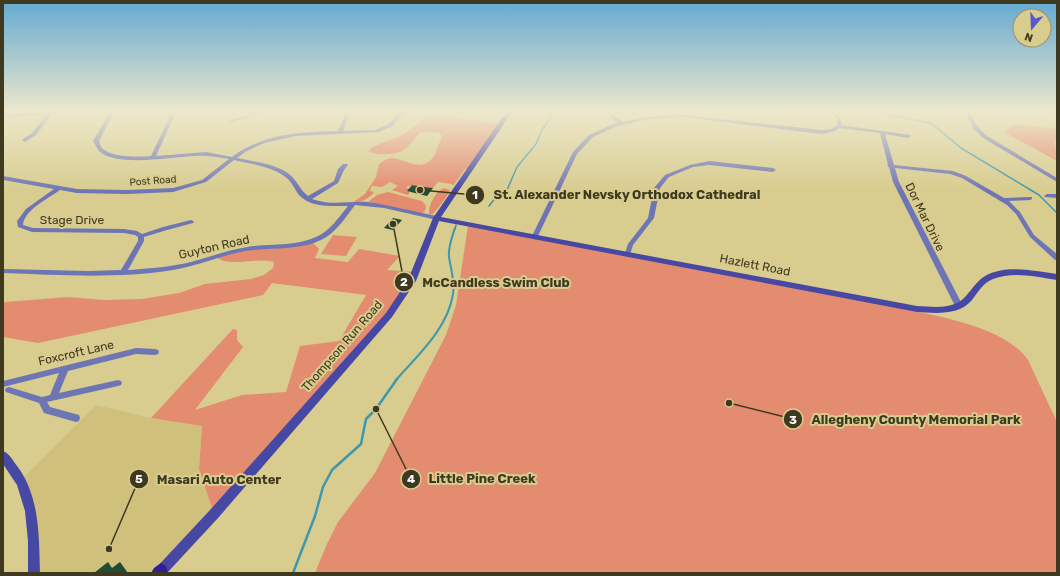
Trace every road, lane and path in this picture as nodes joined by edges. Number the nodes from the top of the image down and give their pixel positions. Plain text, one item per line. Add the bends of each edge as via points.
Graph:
1 (96, 139) edge
2 (161, 139) edge
3 (272, 139) edge
4 (490, 139) edge
5 (589, 139) edge
6 (883, 139) edge
7 (988, 139) edge
8 (153, 157) junction
9 (232, 159) junction
10 (345, 165) dead end
11 (890, 166) junction
12 (774, 170) dead end
13 (3, 178) edge
14 (1057, 180) edge
15 (58, 189) junction
16 (1047, 196) dead end
17 (1057, 196) edge
18 (1030, 198) dead end
19 (308, 199) junction
20 (1004, 200) junction
21 (352, 204) junction
22 (437, 218) junction
23 (191, 222) dead end
24 (141, 236) junction
25 (535, 236) junction
26 (628, 253) junction
27 (1057, 258) edge
28 (3, 272) edge
29 (124, 272) junction
30 (1056, 278) edge
31 (959, 306) junction
32 (155, 352) dead end
33 (65, 368) junction
34 (118, 383) dead end
35 (6, 387) edge
36 (53, 398) junction
37 (42, 400) junction
38 (76, 418) dead end
39 (3, 456) edge
40 (160, 572) edge
41 (34, 573) edge

1 - 8 street via 99,148 105,153 118,157
2 - 8 street
3 - 9 street, Post Road via 257,144
4 - 22 street, Thompson Run Road
5 - 25 street via 572,157
6 - 11 street, Dor Mar Drive
7 - 14 street
8 - 9 street via 202,154
9 - 15 street, Post Road via 201,183 173,190 104,192
9 - 19 street via 281,171
10 - 19 street via 336,182
11 - 20 street via 957,174
11 - 31 street, Dor Mar Drive via 898,188
12 - 26 street via 709,163 688,167 667,176 657,188 651,218 630,245
13 - 15 street, Post Road
15 - 24 street, Stage Drive via 24,214 19,223 21,227 32,230 130,231
16 - 17 street
18 - 20 street
19 - 21 street via 320,203
20 - 27 street via 1016,210 1032,236
21 - 22 street via 368,204
21 - 29 street, Guyton Road via 332,229 311,241 290,246 243,250 174,268
22 - 25 street, Hazlett Road
22 - 40 street, Thompson Run Road via 414,276 389,316
23 - 24 street
24 - 29 street via 141,241
25 - 26 street, Hazlett Road
26 - 31 street, Hazlett Road via 906,307 934,309
28 - 29 street, Guyton Road
30 - 31 street via 1014,272 992,276 983,281
32 - 33 street, Foxcroft Lane via 136,351
33 - 35 street, Foxcroft Lane
33 - 36 street
34 - 36 street
35 - 37 street
36 - 37 street
37 - 38 street via 47,410
39 - 41 street via 18,474 28,494 33,524

